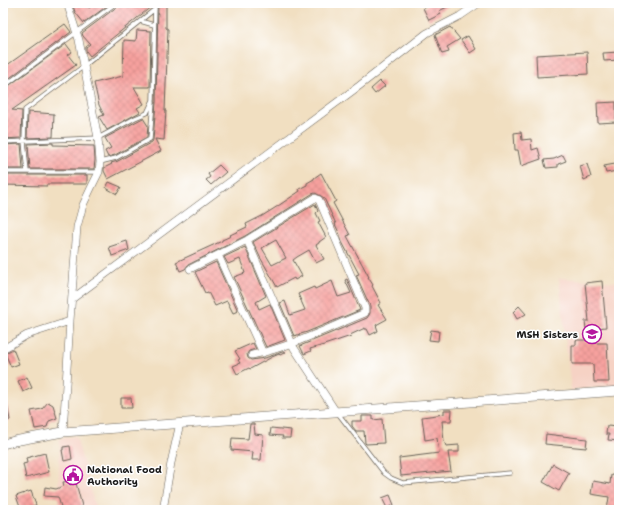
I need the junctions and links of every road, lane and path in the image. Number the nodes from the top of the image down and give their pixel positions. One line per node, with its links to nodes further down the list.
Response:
1 (67, 3): 8 (street)
2 (116, 3): 8 (lane)
3 (155, 3): 5 (lane)
4 (479, 3): 22 (street)
5 (155, 9): 6 (lane); 7 (lane)
6 (140, 21): 7 (lane); 9 (lane)
7 (154, 25): 11 (lane)
8 (77, 32): 9 (street); 10 (lane)
9 (84, 66): 12 (street); 13 (lane)
10 (3, 86)
11 (153, 100): 12 (lane); 15 (lane)
12 (98, 138): 13 (lane); 15 (street)
13 (24, 141): 14 (lane); 17 (lane)
14 (3, 142)
15 (100, 162): 18 (street)
16 (3, 172): 17 (lane)
17 (27, 172): 18 (lane)
18 (99, 172): 22 (street)
19 (247, 240): 20 (street); 24 (street); 24 (street)
20 (218, 255): 21 (street); 26 (street)
21 (190, 269)
22 (72, 299): 23 (street)
23 (70, 321): 25 (street); 31 (street)
24 (292, 343): 26 (street); 29 (street)
25 (3, 349)
26 (263, 353): 27 (street)
27 (252, 355)
28 (619, 391): 29 (street)
29 (336, 412): 30 (street); 33 (lane)
30 (180, 423): 31 (street); 34 (street)
31 (63, 432): 32 (street)
32 (3, 444)
33 (510, 473)
34 (163, 510)

